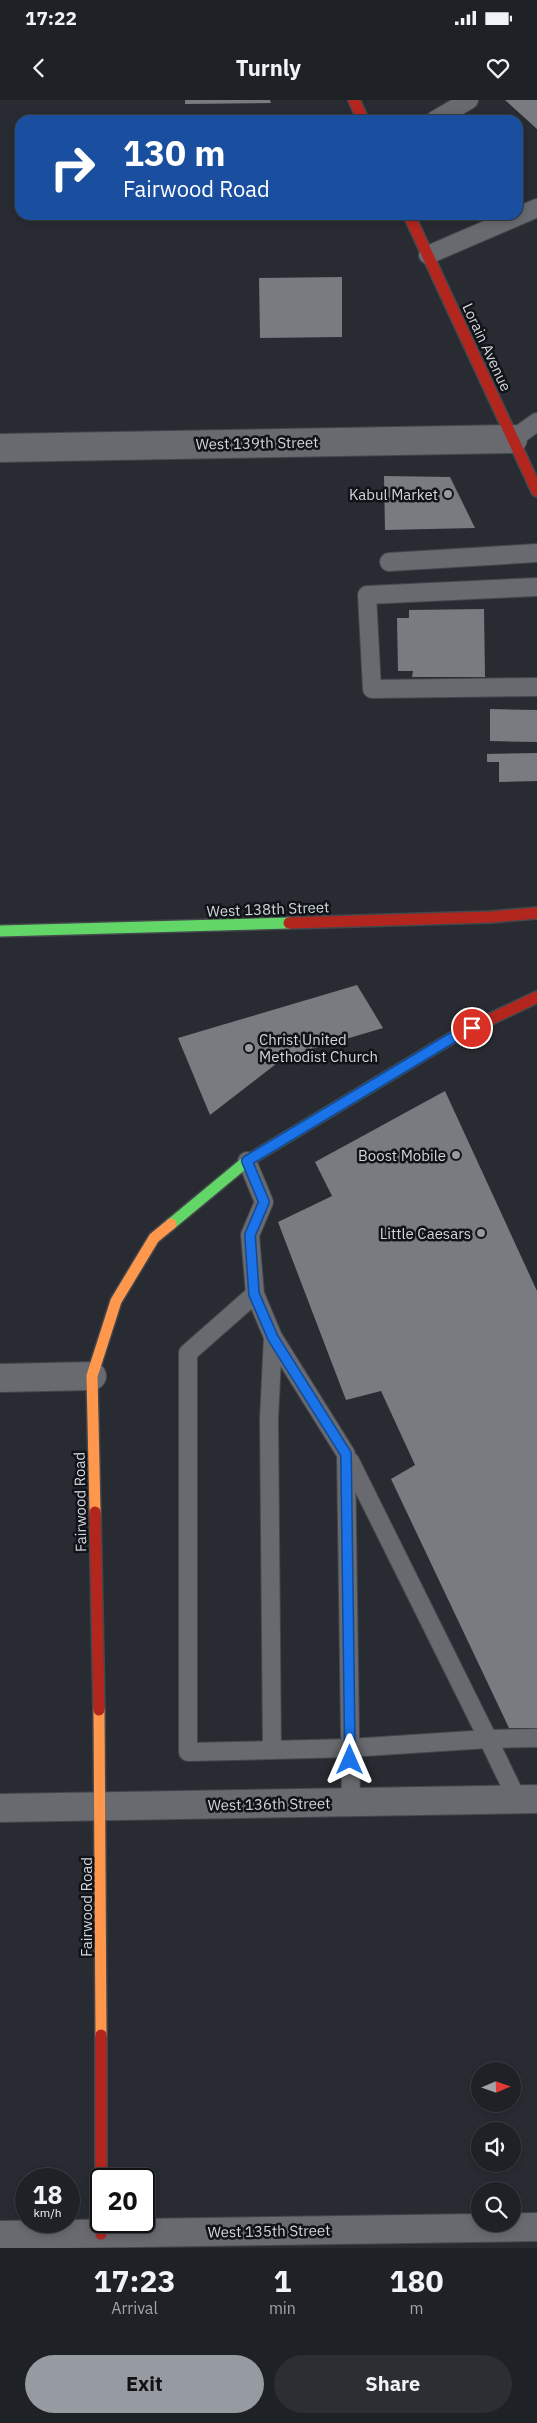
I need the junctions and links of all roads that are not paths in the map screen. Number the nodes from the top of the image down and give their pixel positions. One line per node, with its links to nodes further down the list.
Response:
1 (354, 100): 3 (street)
2 (469, 100): 4 (lane)
3 (361, 115)
4 (444, 115)
5 (537, 208): 6 (lane)
6 (523, 214)
7 (411, 220): 9 (street, Lorain Avenue)
8 (509, 220): 9 (lane)
9 (428, 255): 11 (street, Lorain Avenue)
10 (537, 422): 11 (lane)
11 (513, 439): 12 (street, West 139th Street); 13 (street, Lorain Avenue)
12 (0, 448)
13 (537, 491)
14 (537, 553): 15 (lane)
15 (389, 562)
16 (537, 587): 17 (lane)
17 (537, 687)
18 (537, 913): 19 (street, West 138th Street)
19 (0, 931)
20 (537, 997): 21 (street, Fairwood Road)
21 (247, 1161): 22 (lane); 24 (street, Fairwood Road)
22 (254, 1294): 23 (lane); 30 (lane)
23 (273, 1338): 26 (lane); 30 (lane)
24 (92, 1376): 25 (street); 33 (street, Fairwood Road)
25 (0, 1378)
26 (346, 1454): 28 (lane); 29 (lane)
27 (537, 1738): 28 (lane)
28 (488, 1739): 29 (lane); 31 (lane)
29 (350, 1748): 30 (lane); 32 (lane)
30 (272, 1750)
31 (527, 1799): 32 (street, West 136th Street)
32 (351, 1803): 33 (street, West 136th Street)
33 (101, 1806): 34 (street, West 136th Street); 36 (street, Fairwood Road)
34 (0, 1808)
35 (537, 2227): 36 (street, West 135th Street)
36 (100, 2234): 37 (street, West 135th Street)
37 (0, 2235)

